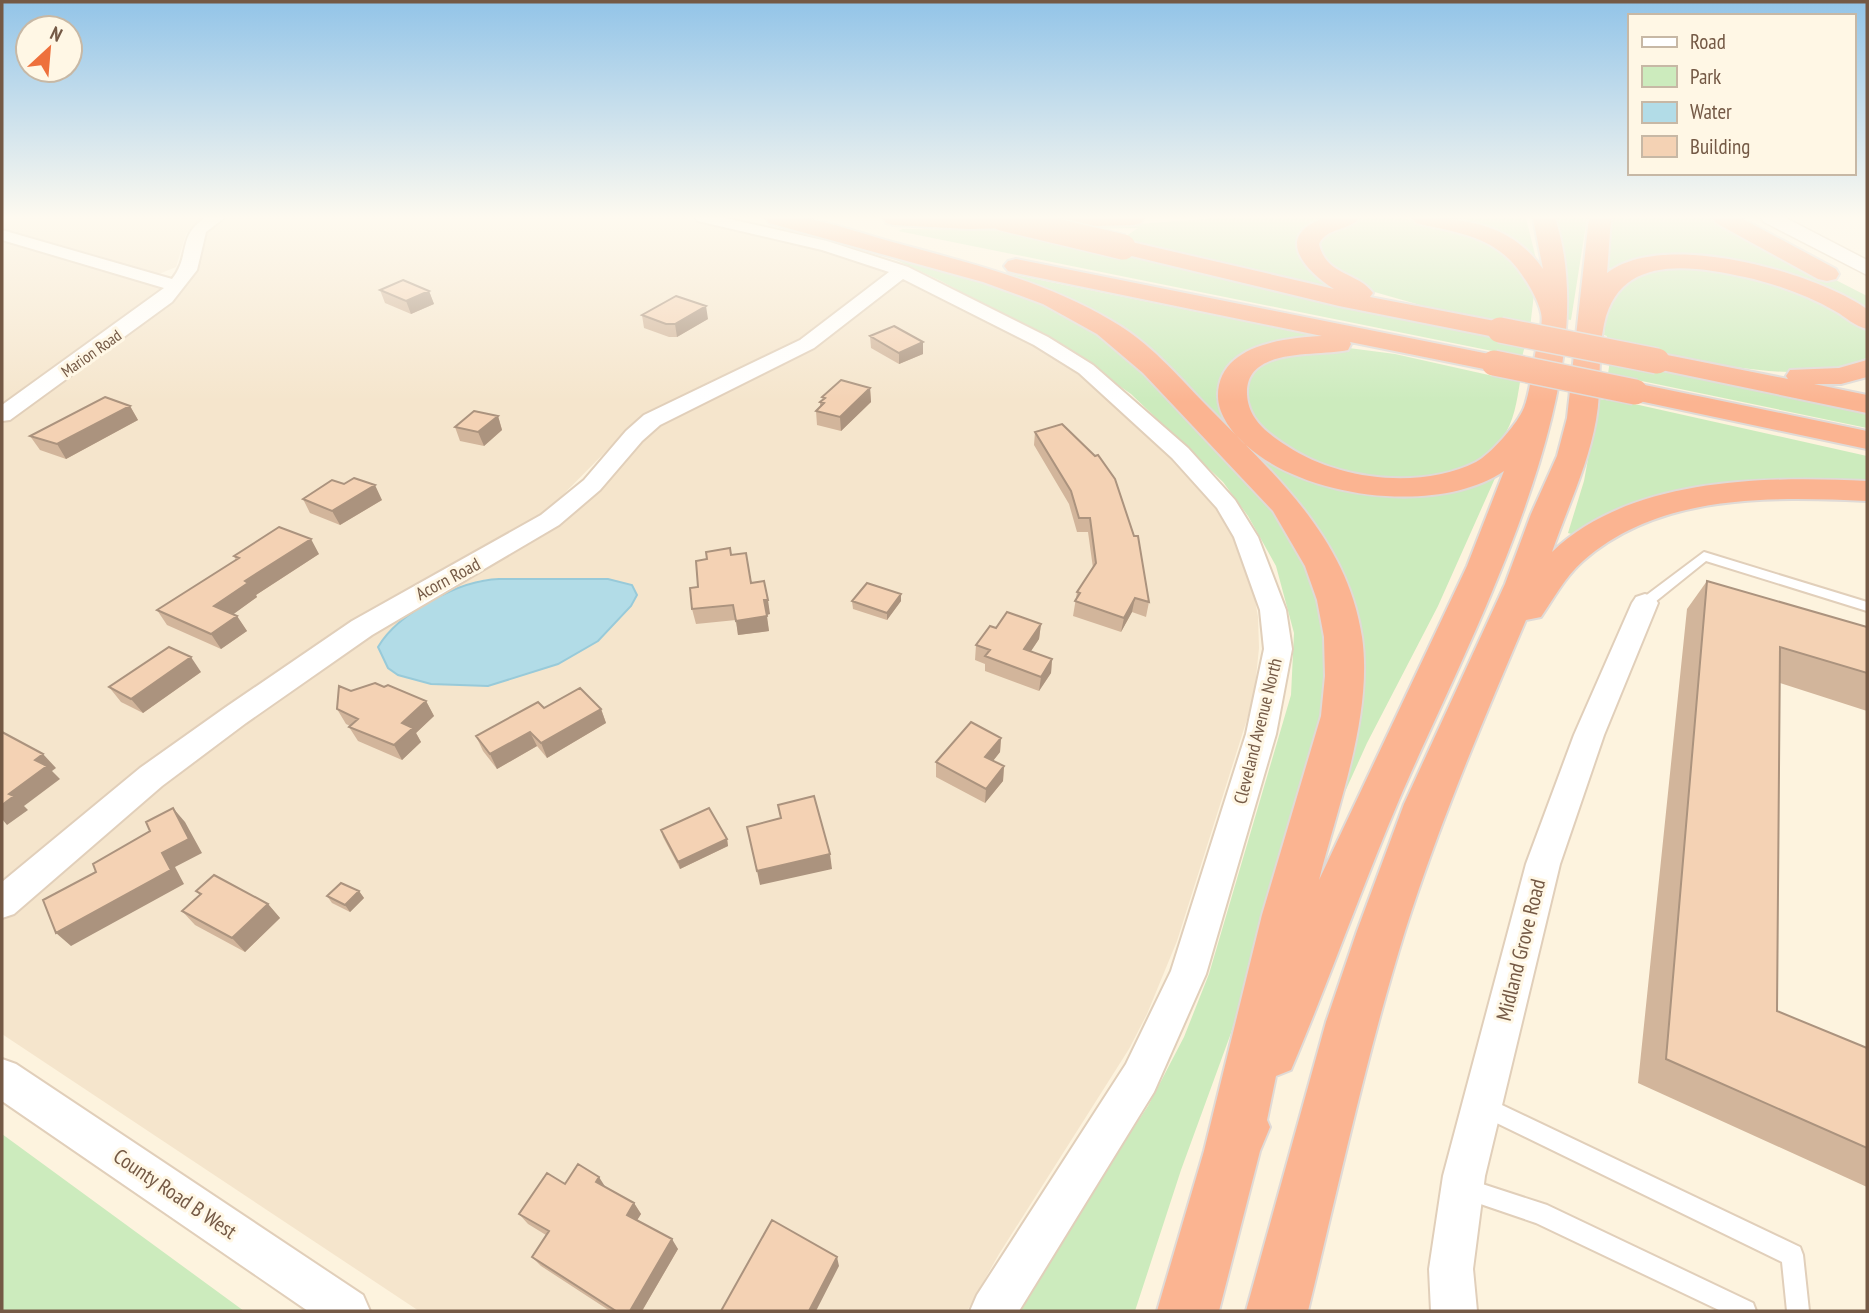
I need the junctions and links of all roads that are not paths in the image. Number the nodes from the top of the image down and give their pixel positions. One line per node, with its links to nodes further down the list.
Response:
1 (153, 279): 15 (street)
2 (181, 279): 15 (street, Marion Road)
3 (891, 279): 32 (street, Acorn Road)
4 (918, 279): 38 (street, Cleveland Avenue North)
5 (995, 279): 35 (highway)
6 (1086, 279): 21 (highway)
7 (1261, 279): 20 (highway, bridge)
8 (1334, 279): 20 (highway)
9 (1539, 279): 17 (highway)
10 (1556, 279): 17 (highway)
11 (1594, 279): 19 (highway)
12 (1615, 279): 19 (highway)
13 (1785, 279): 18 (highway)
14 (1840, 279): 16 (highway)
15 (176, 286): 26 (street, Marion Road)
16 (1867, 292)
17 (1555, 318): 25 (highway)
18 (1867, 321)
19 (1590, 328): 31 (highway)
20 (1500, 330): 22 (highway, bridge)
21 (1420, 347): 25 (highway); 27 (highway, bridge)
22 (1657, 361): 23 (highway); 24 (highway)
23 (1867, 368)
24 (1867, 404)
25 (1540, 408): 35 (highway)
26 (2, 415)
27 (1867, 440)
28 (1867, 491): 31 (highway)
29 (1645, 603): 30 (lane); 34 (street, Midland Grove Road)
30 (1867, 607)
31 (1503, 630): 40 (highway)
32 (2, 903)
33 (2, 1078): 37 (street, County Road B West)
34 (1482, 1105): 36 (street, Midland Grove Road); 43 (lane)
35 (1232, 1151): 39 (highway)
36 (1462, 1189): 41 (street, Midland Grove Road); 42 (lane)
37 (347, 1311)
38 (993, 1311)
39 (1188, 1311)
40 (1276, 1311)
41 (1454, 1311)
42 (1745, 1311)
43 (1798, 1311)

